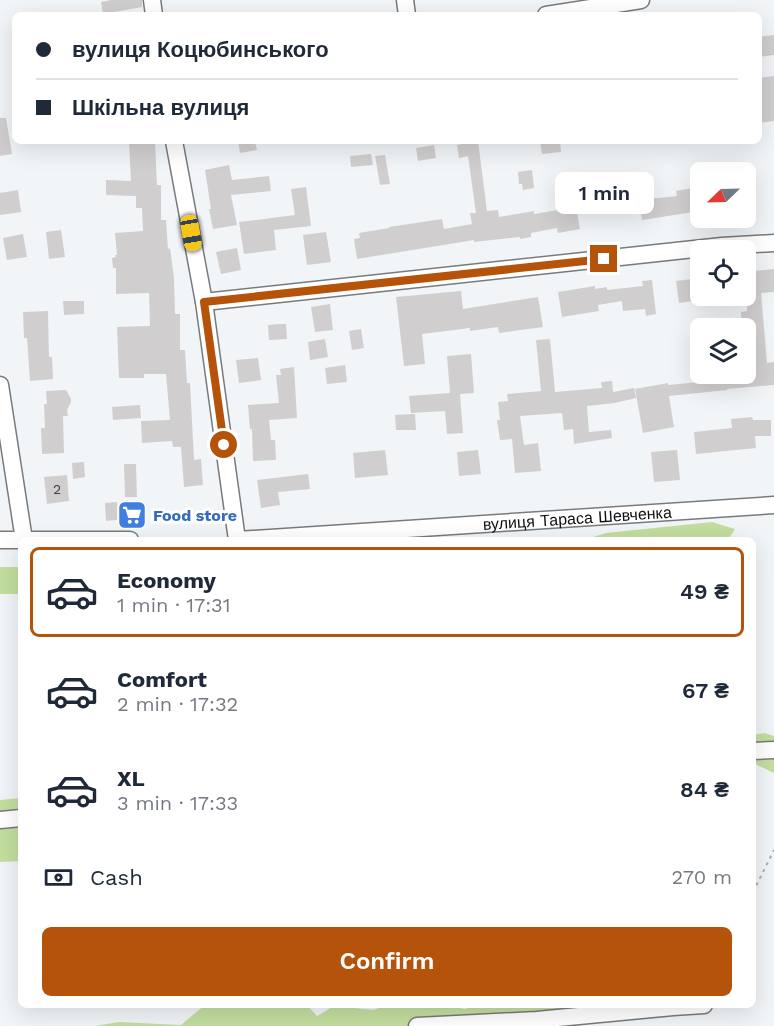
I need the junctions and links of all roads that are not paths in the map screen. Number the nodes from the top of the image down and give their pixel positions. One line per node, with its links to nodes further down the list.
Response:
1 (641, 0): 2 (street)
2 (565, 12)
3 (175, 144): 5 (street)
4 (774, 243): 5 (street)
5 (204, 302): 9 (street)
6 (0, 385): 8 (street)
7 (774, 505): 10 (street, вулиця Тараса Шевченка)
8 (24, 537)
9 (238, 537)
10 (284, 537)
11 (0, 540): 12 (street)
12 (18, 540)
13 (774, 750): 14 (street)
14 (756, 751)
15 (18, 818): 16 (street)
16 (0, 820)
17 (671, 1008): 18 (street)
18 (417, 1026)

